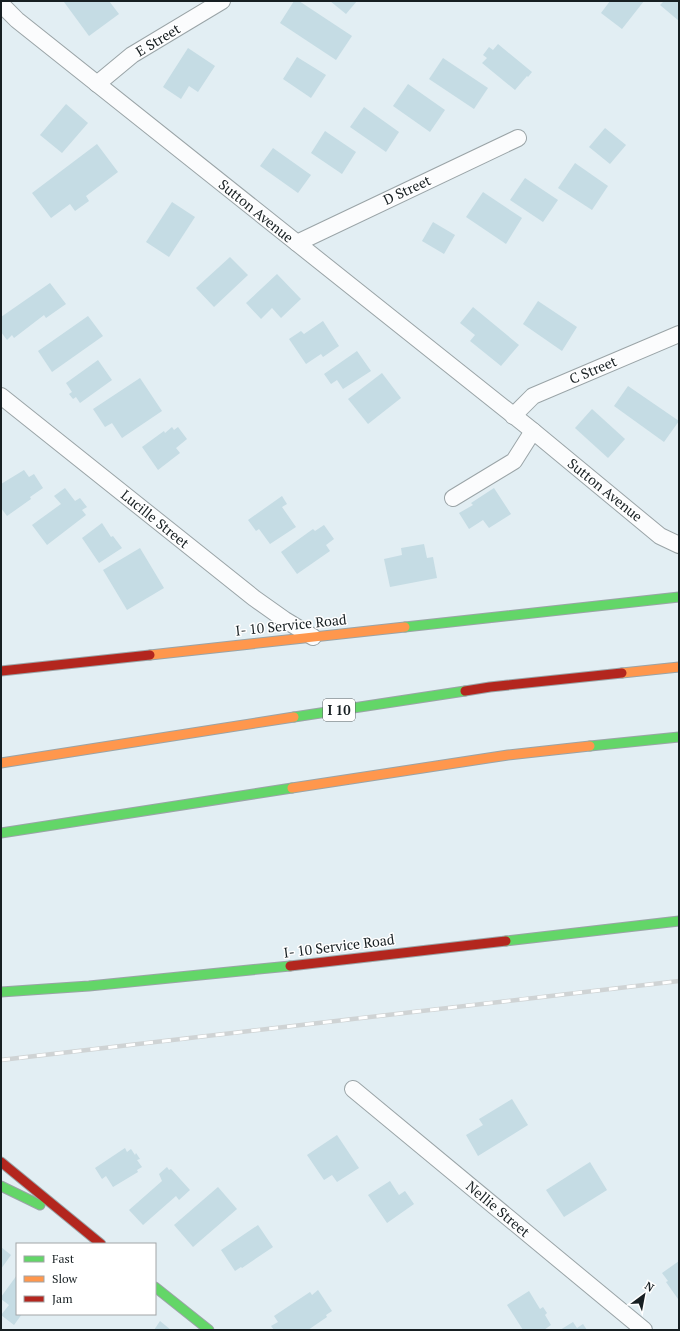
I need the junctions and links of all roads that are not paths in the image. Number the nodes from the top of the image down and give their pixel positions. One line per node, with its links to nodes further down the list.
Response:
1 (222, 1): 3 (street, E Street)
2 (1, 4): 3 (street, Sutton Avenue)
3 (97, 84): 5 (street, Sutton Avenue)
4 (518, 138): 5 (street, D Street)
5 (297, 243): 8 (street, Sutton Avenue)
6 (679, 334): 8 (street, C Street)
7 (1, 396): 13 (street, Lucille Street)
8 (513, 416): 9 (street, Sutton Avenue)
9 (533, 431): 10 (street); 11 (street, Sutton Avenue)
10 (453, 498)
11 (679, 545)
12 (679, 596): 13 (main road, I- 10 Service Road)
13 (313, 637): 15 (main road, I- 10 Service Road)
14 (679, 667): 17 (main road, I 10)
15 (1, 671)
16 (679, 738): 18 (main road)
17 (1, 763)
18 (1, 833)
19 (679, 921): 20 (main road, I- 10 Service Road)
20 (1, 992)
21 (353, 1089): 28 (street, Nellie Street)
22 (1, 1162): 24 (main road)
23 (1, 1186): 24 (main road)
24 (70, 1219): 25 (main road)
25 (100, 1243)
26 (156, 1288): 27 (main road)
27 (209, 1330)
28 (644, 1330)

